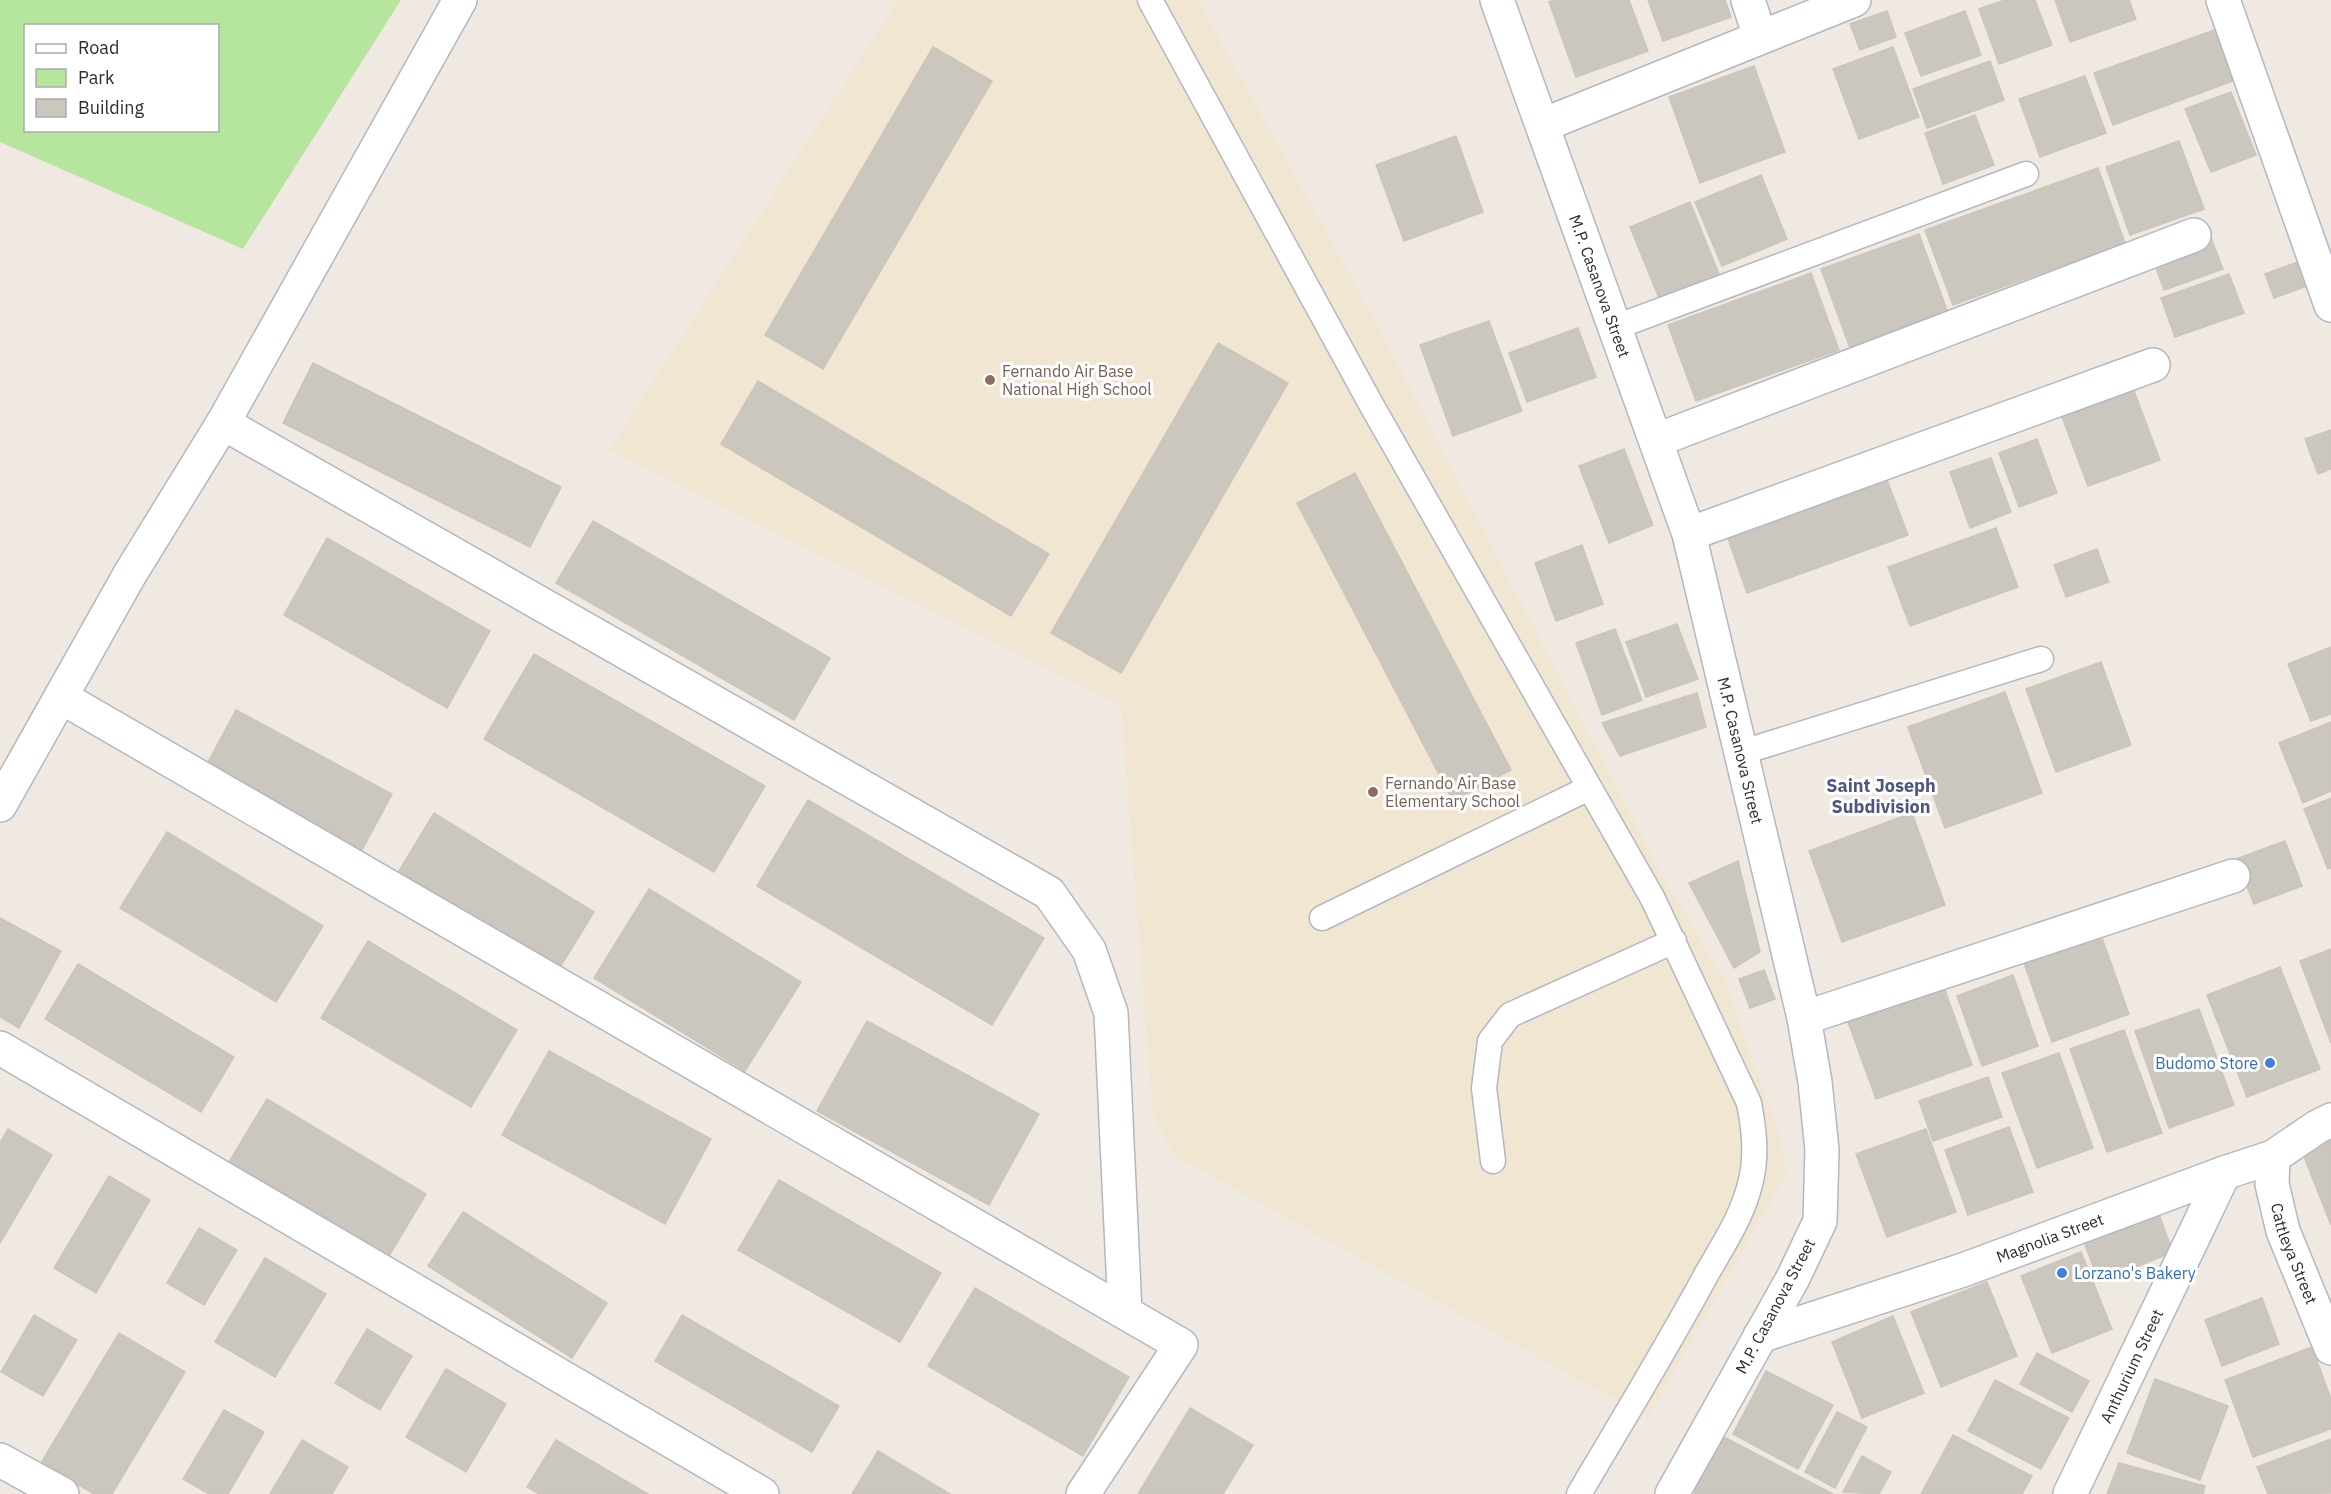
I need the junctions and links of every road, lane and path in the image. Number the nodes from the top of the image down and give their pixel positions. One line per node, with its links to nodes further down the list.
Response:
1 (460, 0): 14 (street)
2 (1150, 0): 20 (lane)
3 (1497, 0): 8 (street, M.P. Casanova Street)
4 (1748, 0): 7 (street)
5 (1854, 0): 7 (street)
6 (2223, 0): 11 (street)
7 (1760, 37): 8 (street)
8 (1543, 125): 12 (street, M.P. Casanova Street)
9 (2026, 174): 12 (lane)
10 (2194, 236): 15 (street)
11 (2331, 305)
12 (1616, 327): 15 (street, M.P. Casanova Street)
13 (2153, 364): 16 (street)
14 (223, 423): 18 (street); 31 (street)
15 (1657, 440): 16 (street, M.P. Casanova Street)
16 (1689, 534): 19 (street, M.P. Casanova Street)
17 (2041, 659): 19 (lane)
18 (61, 697): 21 (street); 31 (street)
19 (1740, 753): 25 (street, M.P. Casanova Street)
20 (1589, 788): 23 (lane); 24 (lane)
21 (0, 805)
22 (2234, 876): 25 (street)
23 (1322, 918)
24 (1674, 940): 29 (lane); 38 (lane)
25 (1804, 1018): 32 (street, M.P. Casanova Street)
26 (0, 1048): 36 (street)
27 (2331, 1120): 28 (street, Magnolia Street)
28 (2273, 1157): 30 (street, Magnolia Street); 33 (street, Cattleya Street)
29 (1493, 1161)
30 (2224, 1173): 32 (street, Magnolia Street); 40 (street, Anthurium Street)
31 (1125, 1312): 37 (street)
32 (1760, 1336): 39 (street, M.P. Casanova Street)
33 (2331, 1348)
34 (0, 1460): 35 (street)
35 (62, 1494)
36 (762, 1494)
37 (1083, 1494)
38 (1580, 1494)
39 (1672, 1494)
40 (2070, 1494)

